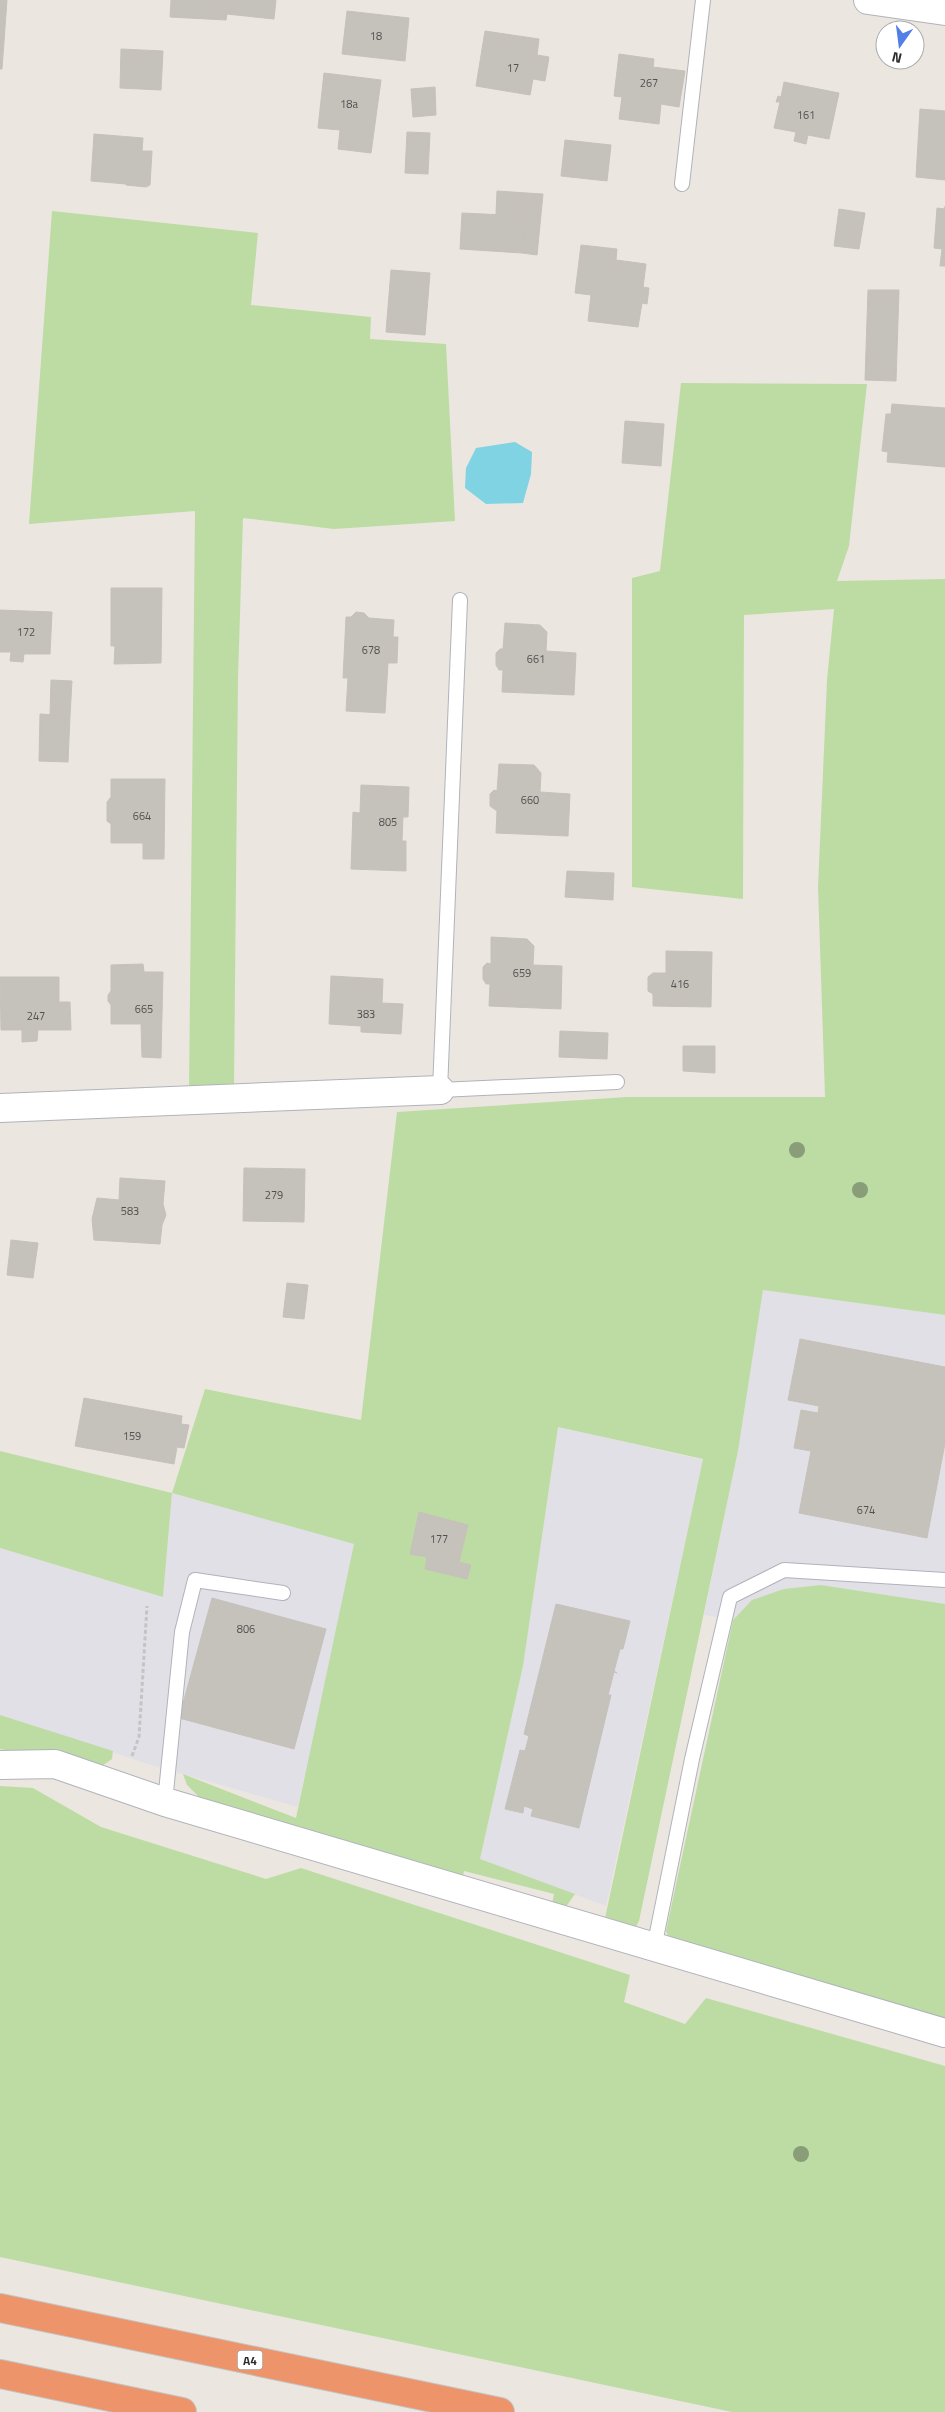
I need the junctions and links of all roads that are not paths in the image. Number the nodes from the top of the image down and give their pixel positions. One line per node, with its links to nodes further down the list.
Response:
1 (703, 0): 4 (lane)
2 (868, 0): 3 (street)
3 (945, 11)
4 (682, 184)
5 (460, 600): 7 (lane)
6 (617, 1082): 7 (lane)
7 (440, 1090): 8 (street)
8 (0, 1108)
9 (945, 1580): 13 (lane)
10 (283, 1593): 12 (lane)
11 (0, 1765): 12 (street)
12 (165, 1802): 13 (street)
13 (654, 1948): 14 (street)
14 (945, 2033)
15 (0, 2308): 18 (highway, A4)
16 (0, 2374): 17 (highway)
17 (182, 2412)
18 (500, 2412)

